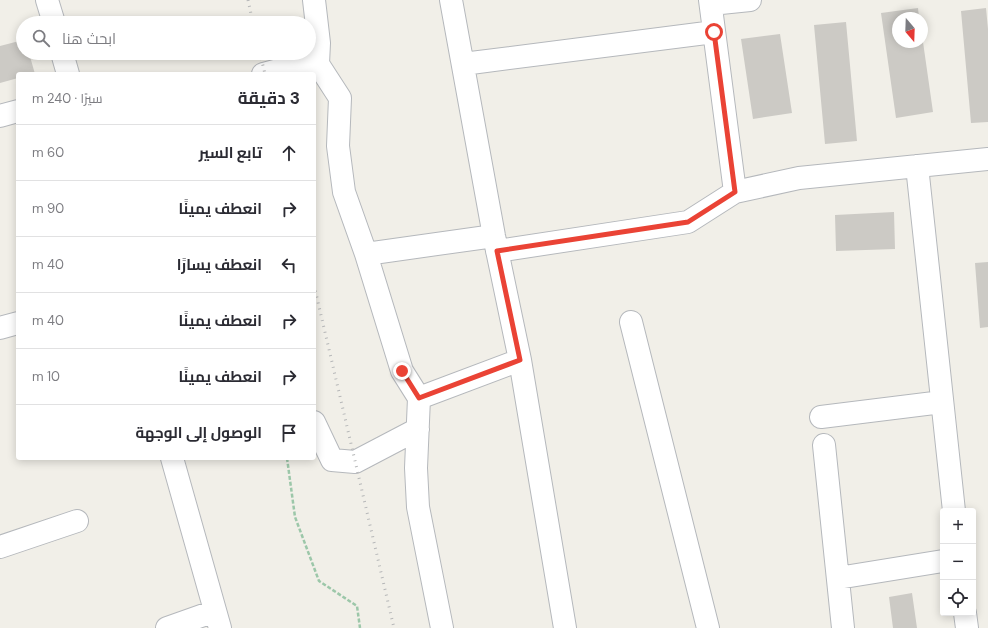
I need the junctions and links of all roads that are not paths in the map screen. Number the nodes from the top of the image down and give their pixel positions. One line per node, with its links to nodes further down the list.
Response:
1 (47, 0): 6 (street)
2 (314, 0): 7 (street)
3 (452, 0): 12 (street)
4 (750, 0): 5 (street)
5 (710, 2): 9 (street)
6 (52, 16)
7 (316, 16)
8 (316, 17): 11 (street)
9 (714, 32): 12 (street); 19 (street)
10 (64, 60): 13 (street)
11 (318, 64): 14 (street); 21 (street)
12 (463, 64): 20 (street)
13 (67, 72)
14 (272, 72)
15 (16, 112): 16 (street)
16 (0, 116)
17 (988, 159): 18 (street)
18 (917, 166): 19 (street); 27 (street)
19 (735, 192): 20 (street)
20 (495, 243): 21 (street); 25 (street)
21 (366, 254): 26 (street)
22 (631, 322): 43 (street)
23 (16, 324): 24 (street)
24 (0, 328)
25 (520, 360): 26 (street); 42 (street)
26 (419, 398): 30 (street)
27 (942, 402): 28 (street); 33 (street)
28 (821, 417)
29 (316, 426): 30 (street)
30 (418, 429): 41 (street)
31 (824, 445): 37 (street)
32 (173, 460): 39 (street)
33 (954, 508)
34 (77, 521): 35 (street)
35 (0, 548)
36 (940, 561): 37 (street)
37 (838, 578): 44 (street)
38 (965, 616): 45 (street)
39 (217, 620): 40 (street)
40 (167, 628)
41 (442, 628)
42 (566, 628)
43 (708, 628)
44 (844, 628)
45 (966, 628)

